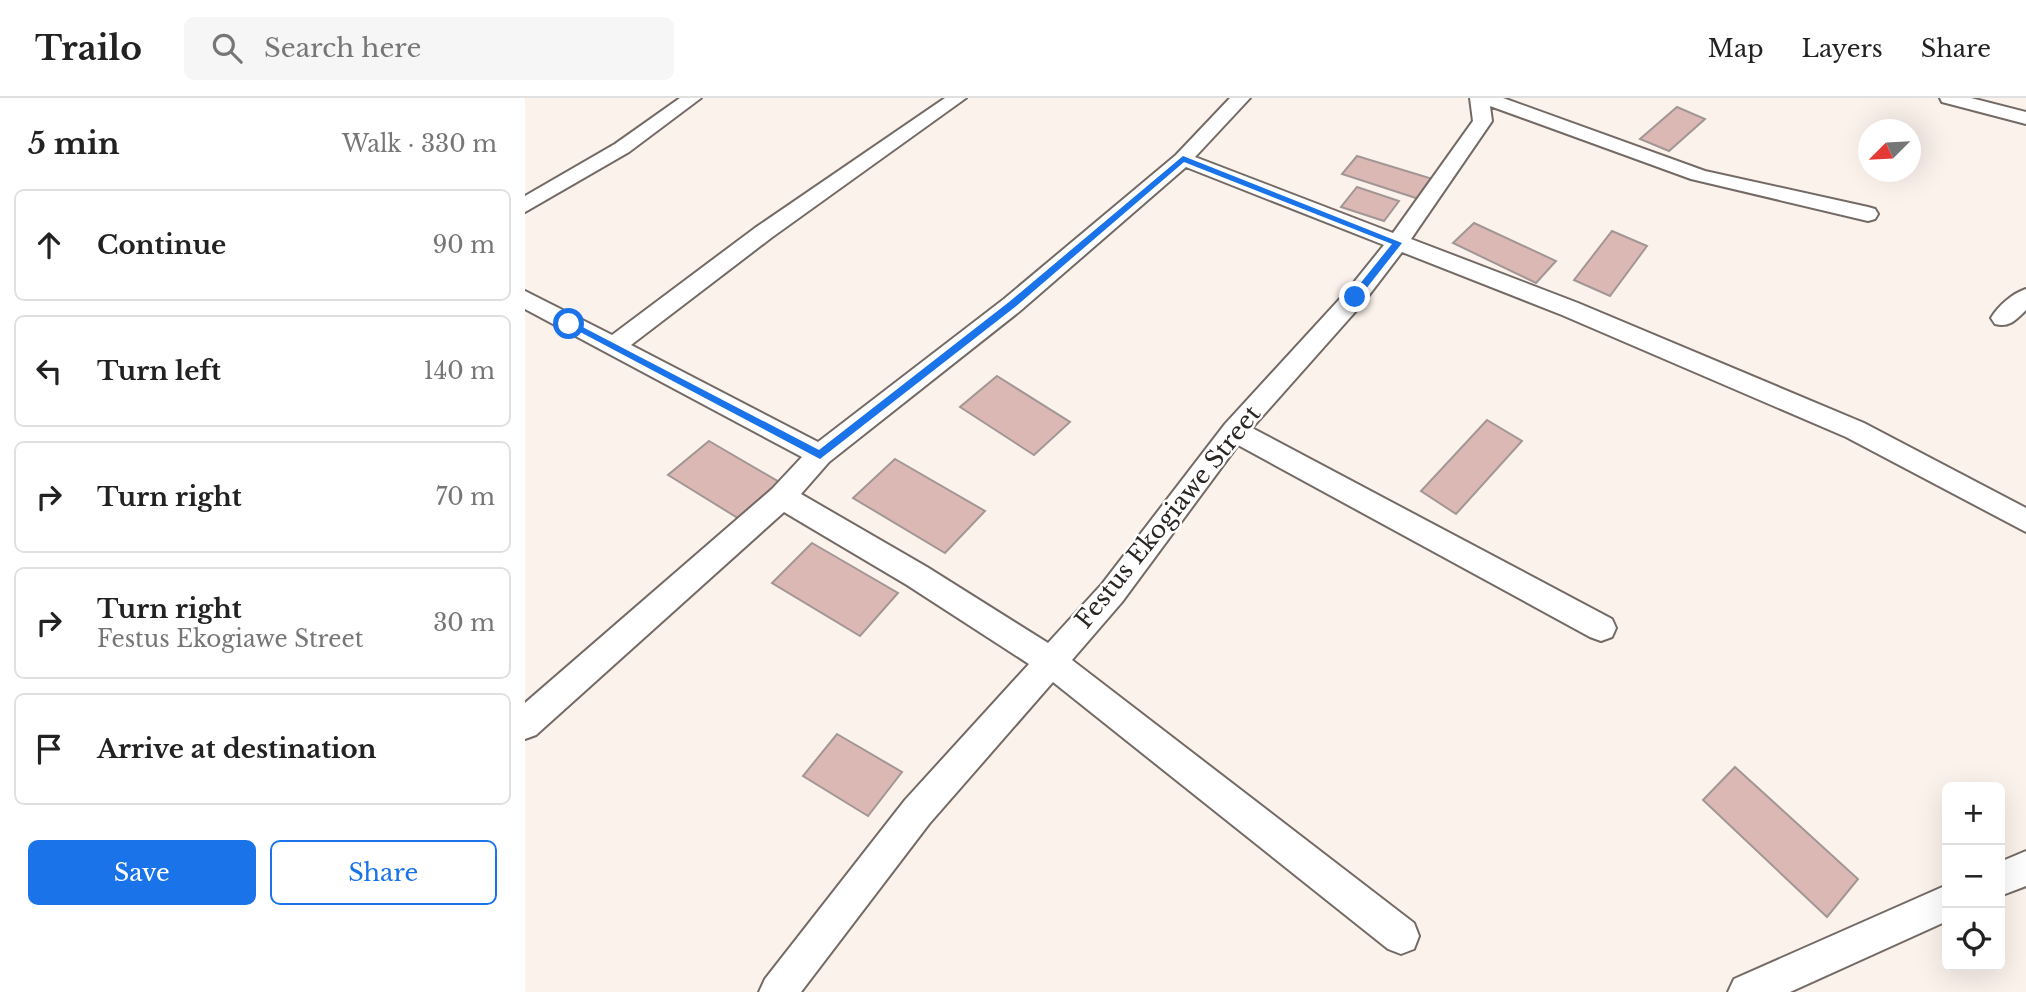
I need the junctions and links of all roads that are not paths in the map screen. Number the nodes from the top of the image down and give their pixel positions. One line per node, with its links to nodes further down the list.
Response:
1 (692, 98): 9 (street)
2 (957, 98): 15 (street)
3 (1241, 98): 8 (street)
4 (1479, 98): 11 (street, Festus Ekogiawe Street)
5 (1486, 98): 10 (street)
6 (1950, 98): 7 (street)
7 (2026, 118)
8 (1183, 159): 11 (street); 17 (street)
9 (525, 205)
10 (1868, 214)
11 (1397, 243): 16 (street, Festus Ekogiawe Street); 19 (street)
12 (2026, 297): 14 (street)
13 (525, 299): 15 (street)
14 (2003, 318)
15 (613, 346): 17 (street)
16 (1234, 431): 20 (street); 21 (street, Festus Ekogiawe Street)
17 (820, 455): 18 (street)
18 (782, 497): 21 (street); 22 (street)
19 (2026, 521)
20 (1601, 628)
21 (1049, 661): 26 (street); 27 (street, Festus Ekogiawe Street)
22 (529, 714)
23 (2026, 868): 24 (street)
24 (2005, 877)
25 (1942, 905): 28 (street)
26 (1401, 936)
27 (778, 992)
28 (1747, 992)

